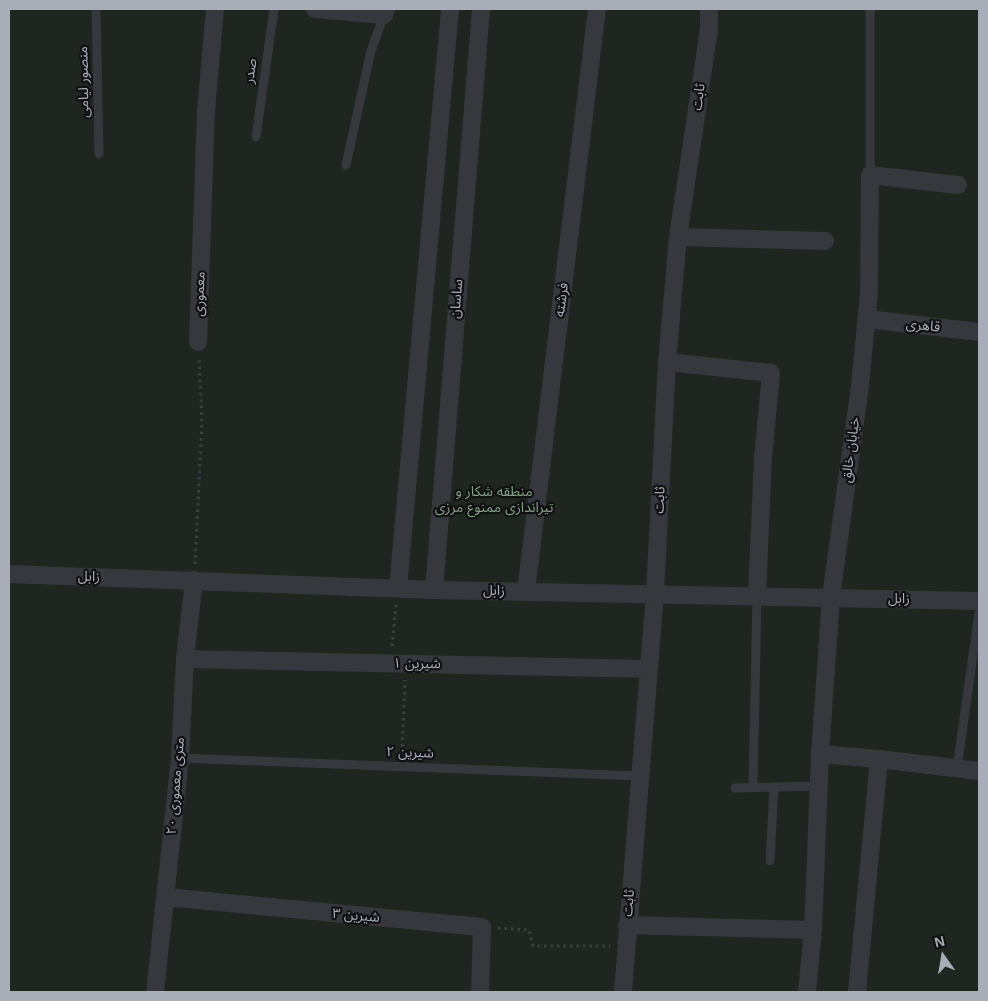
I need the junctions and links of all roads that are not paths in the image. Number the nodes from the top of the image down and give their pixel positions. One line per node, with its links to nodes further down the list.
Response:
1 (96, 9): 12 (lane, منصور لیامی)
2 (214, 9): 20 (street, معموری)
3 (274, 9): 11 (lane, صدر)
4 (315, 9): 10 (street)
5 (450, 9): 24 (street)
6 (481, 9): 25 (street, ساسان)
7 (598, 9): 26 (street, فرشته)
8 (709, 9): 16 (street, ثابت)
9 (870, 9): 14 (lane)
10 (385, 12): 13 (lane)
11 (256, 137)
12 (99, 154)
13 (346, 165)
14 (870, 175): 15 (street); 18 (street, خیابان خالق)
15 (958, 185)
16 (678, 237): 17 (street); 21 (street, ثابت)
17 (825, 241)
18 (867, 319): 19 (street, قاهری); 29 (street, خیابان خالق)
19 (979, 332)
20 (198, 342)
21 (667, 362): 27 (street, ثابت); 28 (street)
22 (9, 574): 23 (street, زابل)
23 (194, 580): 24 (street, زابل); 32 (street, ۲۰ متری معموری)
24 (398, 588): 25 (street, زابل)
25 (434, 590): 26 (street, زابل)
26 (526, 591): 27 (street, زابل)
27 (655, 593): 28 (street, زابل); 33 (street, ثابت)
28 (757, 595): 29 (street, زابل); 43 (lane)
29 (831, 597): 30 (street, زابل); 34 (street, خیابان خالق)
30 (979, 601)
31 (979, 612): 37 (lane)
32 (185, 659): 33 (street, شیرین ۱); 35 (street, ۲۰ متری معموری)
33 (648, 669): 39 (street, ثابت)
34 (820, 754): 36 (street); 40 (street, خیابان خالق)
35 (180, 758): 39 (lane, شیرین ۲); 45 (street, ۲۰ متری معموری)
36 (879, 759): 37 (street); 52 (street)
37 (957, 768): 38 (street)
38 (979, 771)
39 (640, 776): 46 (street, ثابت)
40 (819, 786): 41 (lane); 47 (street, خیابان خالق)
41 (774, 787): 43 (lane); 44 (lane)
42 (735, 788): 43 (lane)
43 (753, 788)
44 (770, 861)
45 (165, 897): 48 (street, ۲۰ متری معموری); 49 (street, شیرین ۳)
46 (627, 925): 47 (street); 50 (street, ثابت)
47 (813, 930): 51 (street, خیابان خالق)
48 (155, 992)
49 (480, 992)
50 (623, 992)
51 (808, 992)
52 (857, 992)

